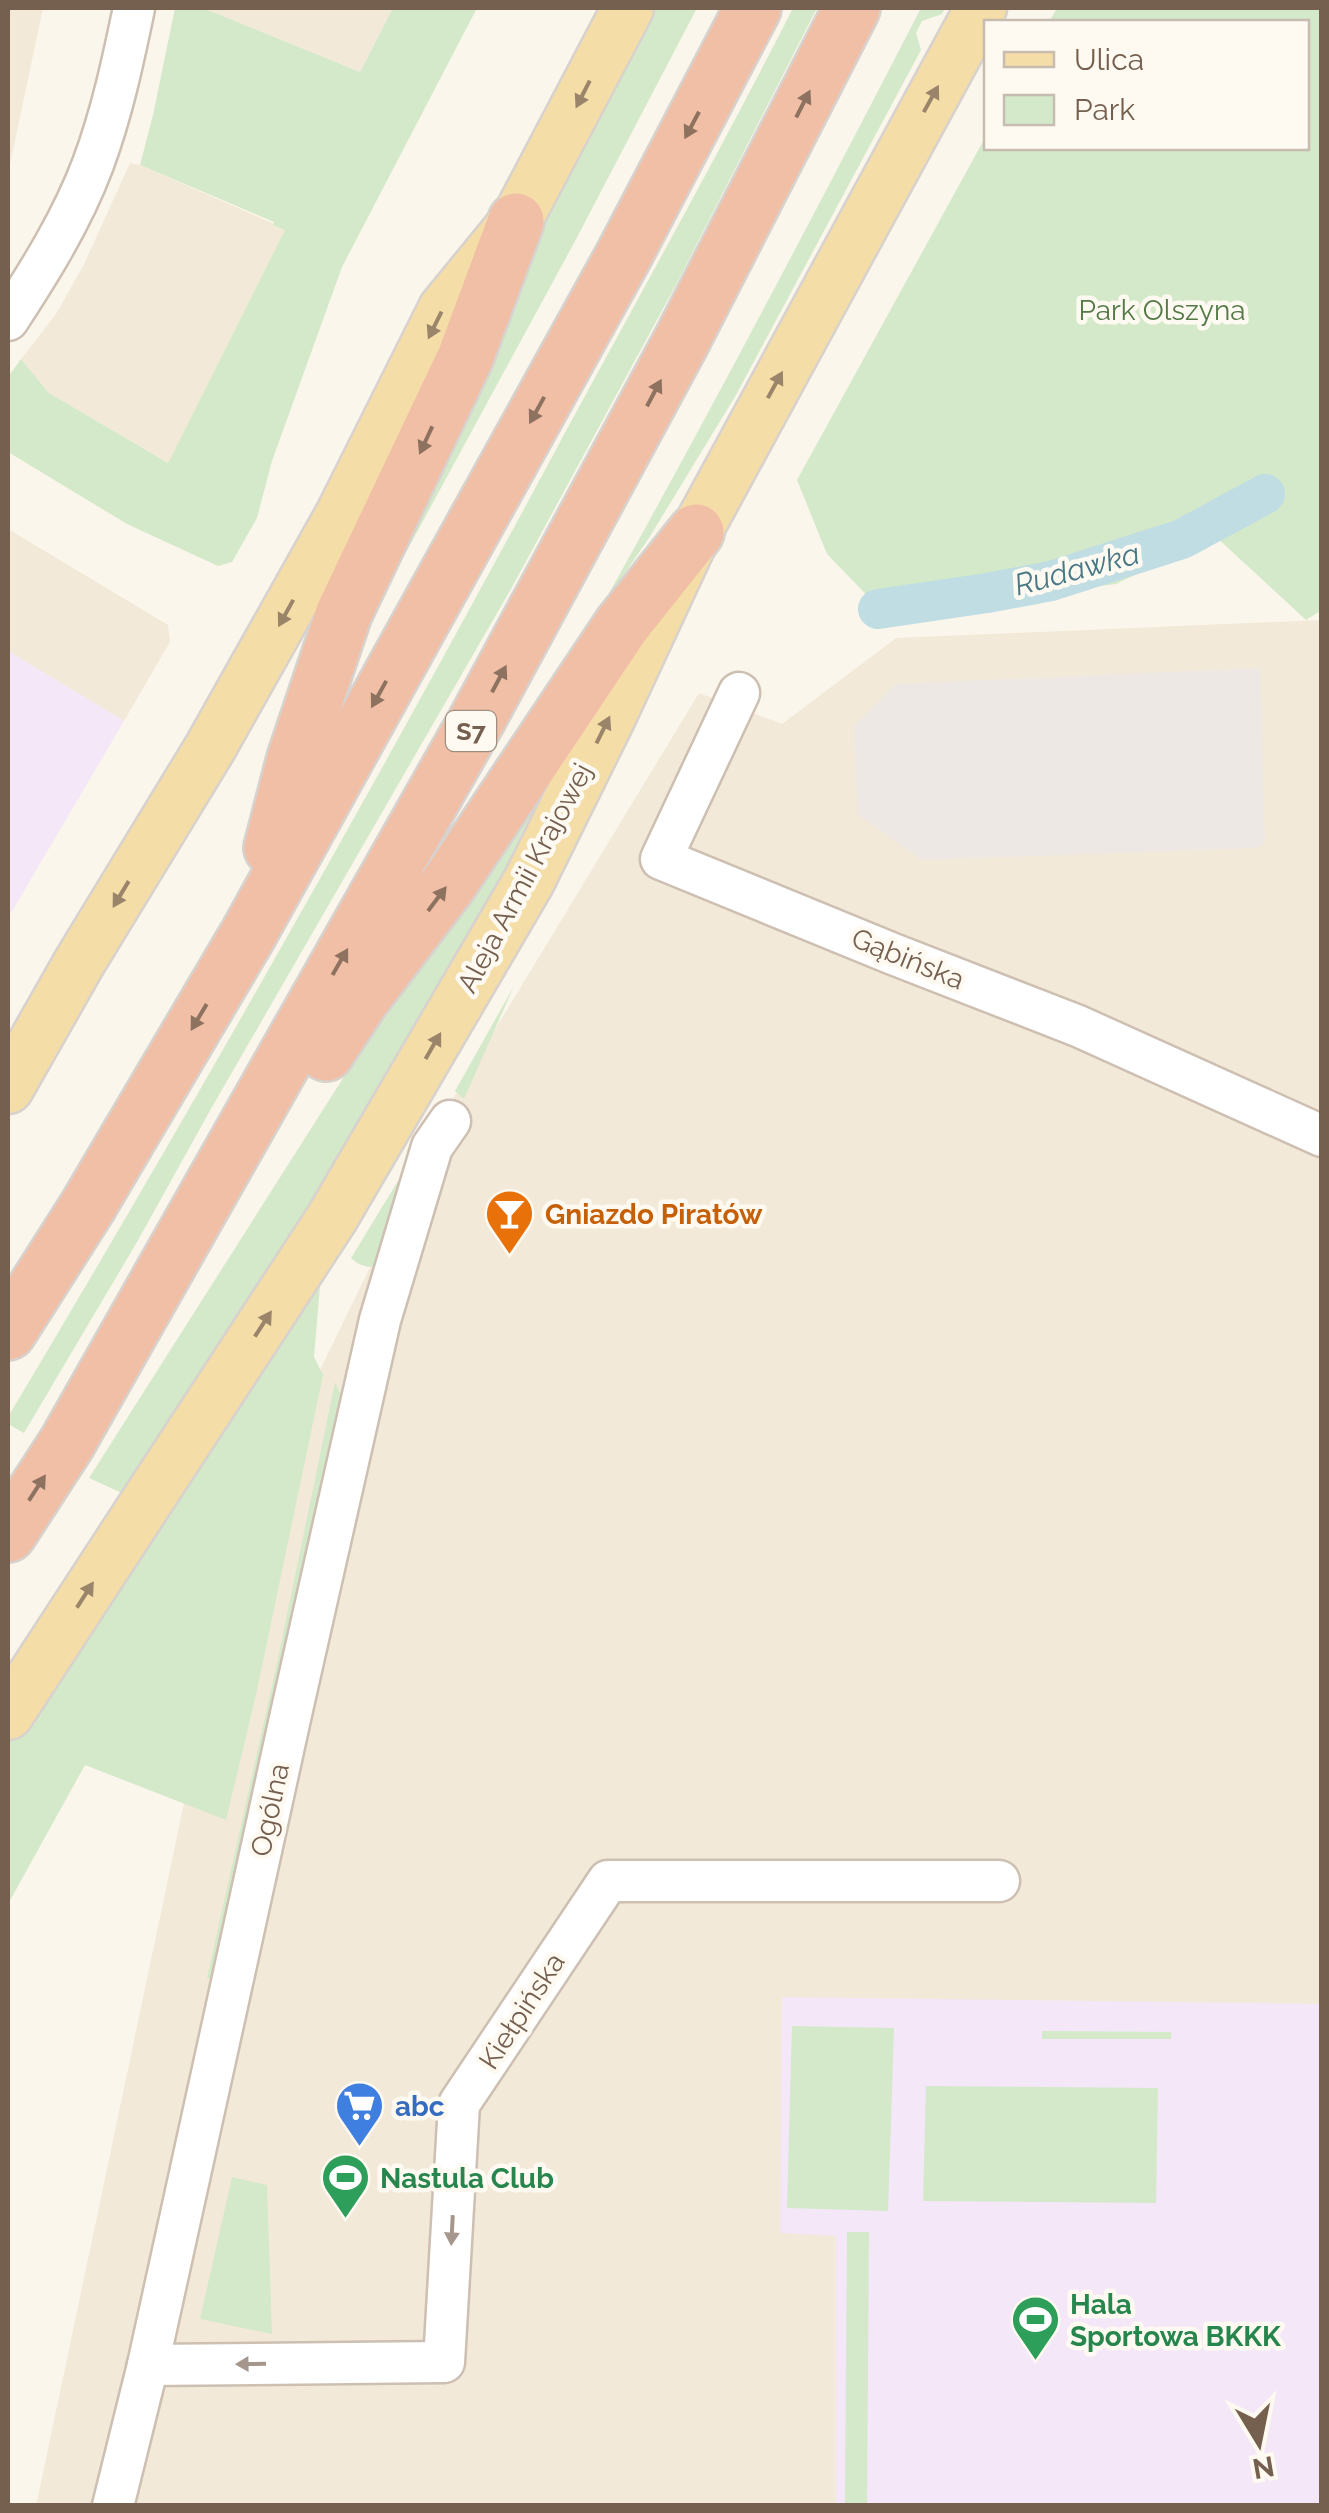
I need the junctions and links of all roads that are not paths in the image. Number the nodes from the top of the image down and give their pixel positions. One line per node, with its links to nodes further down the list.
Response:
1 (134, 8): 7 (street)
2 (628, 8): 6 (main road, one-way to 6)
3 (754, 8): 10 (highway, one-way to 10)
4 (852, 8): 15 (highway, S7, one-way to 4)
5 (981, 8): 8 (main road, Aleja Armii Krajowej, one-way to 5)
6 (516, 221): 10 (highway, one-way to 10); 11 (main road, one-way to 11)
7 (8, 320)
8 (696, 532): 15 (highway, one-way to 8); 17 (main road, Aleja Armii Krajowej, one-way to 8)
9 (739, 693): 13 (street, Gąbińska)
10 (249, 933): 14 (highway, one-way to 14)
11 (8, 1088)
12 (450, 1122): 19 (street, Ogólna)
13 (1322, 1136)
14 (8, 1332)
15 (67, 1443): 16 (highway, S7, one-way to 15)
16 (8, 1534)
17 (8, 1714)
18 (999, 1881): 19 (street, Kiełpińska, one-way to 19)
19 (148, 2365): 20 (street, Ogólna)
20 (113, 2506)

